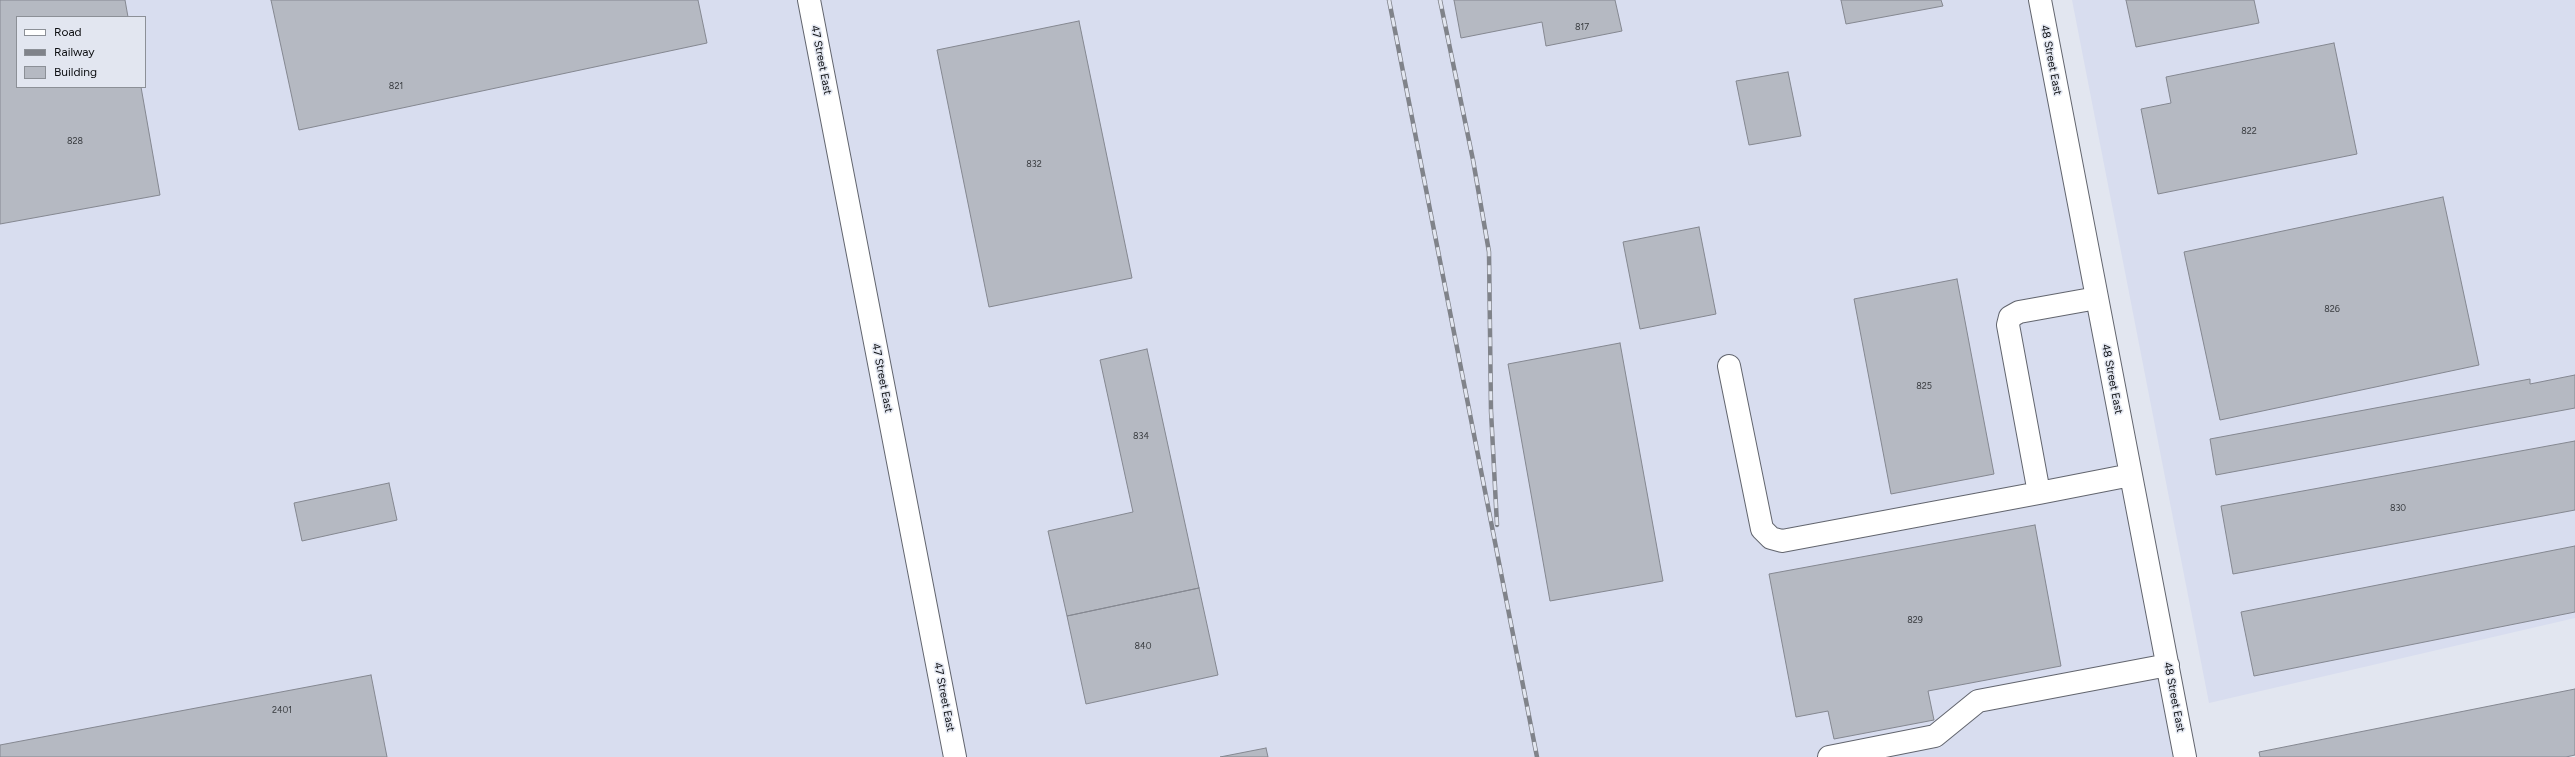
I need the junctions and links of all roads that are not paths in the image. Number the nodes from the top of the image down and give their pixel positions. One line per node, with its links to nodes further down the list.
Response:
1 (809, 0): 8 (street, 47 Street East)
2 (2040, 0): 3 (street, 48 Street East)
3 (2097, 298): 5 (street, 48 Street East); 6 (street)
4 (1729, 366): 6 (street)
5 (2131, 476): 6 (street); 7 (street, 48 Street East)
6 (2039, 492)
7 (2168, 665): 9 (street); 10 (street, 48 Street East)
8 (955, 757)
9 (1829, 757)
10 (2185, 757)

